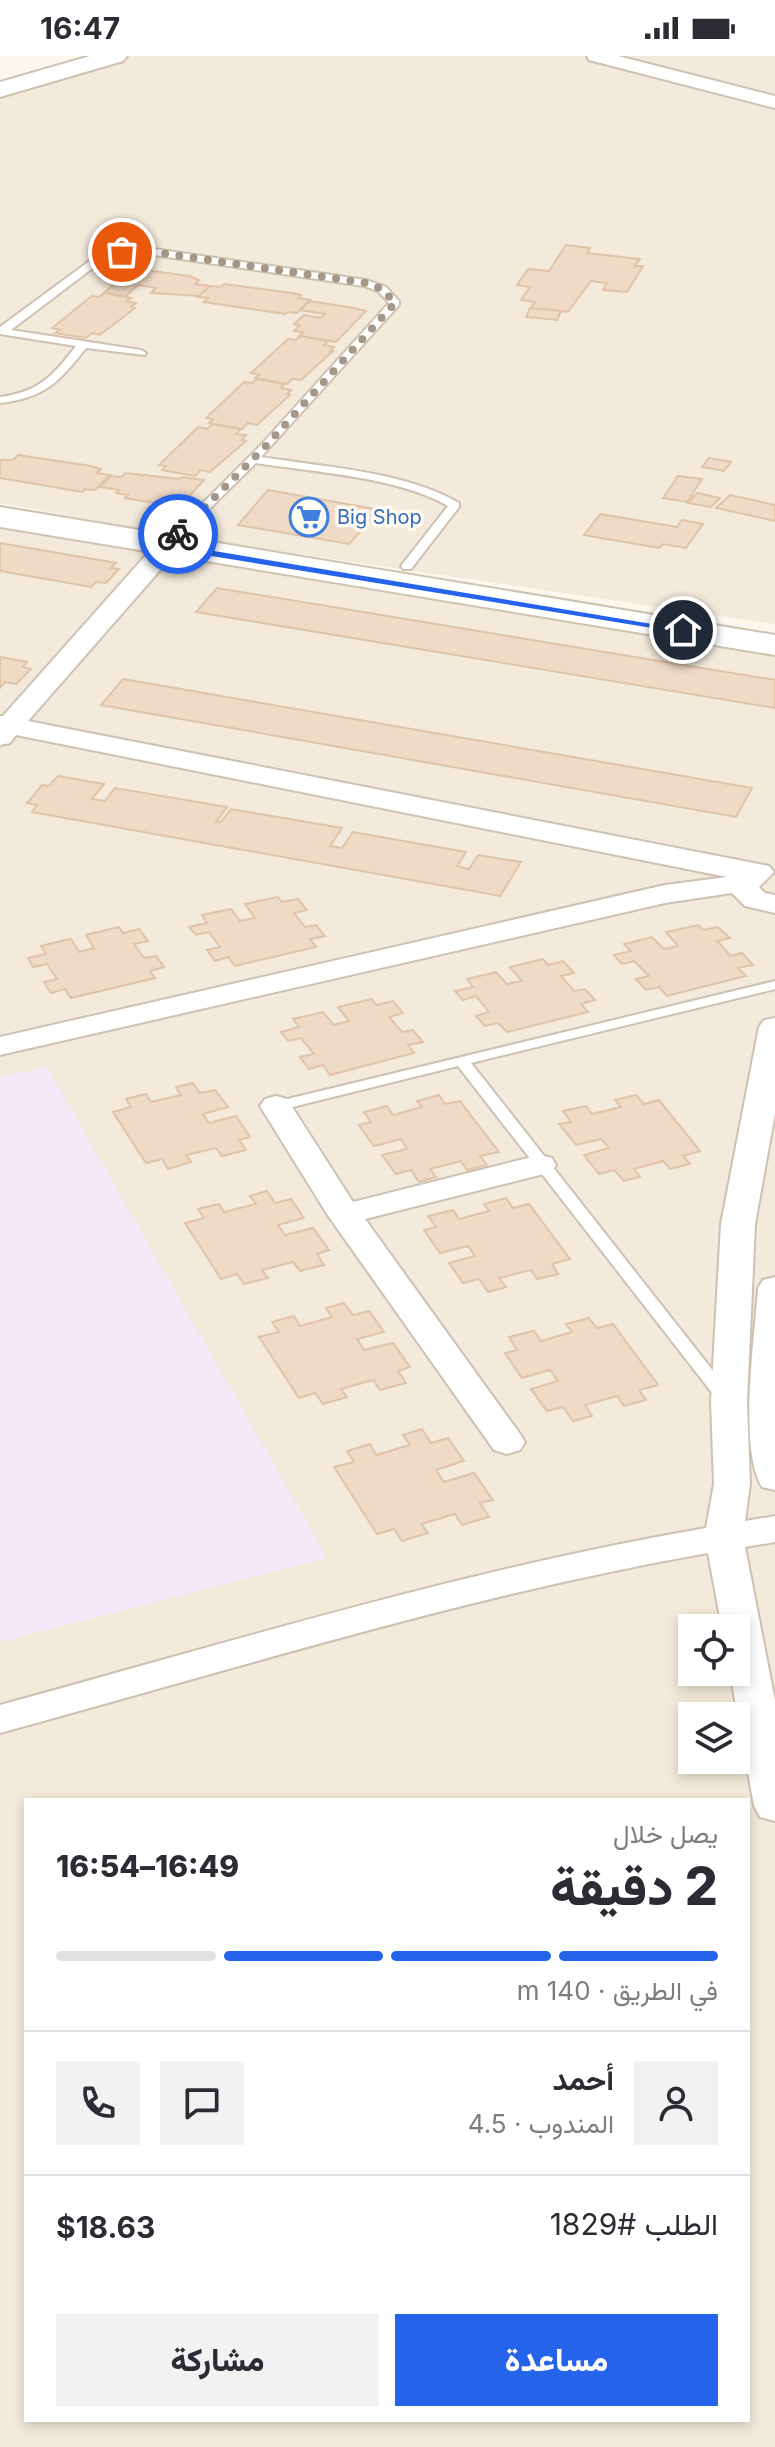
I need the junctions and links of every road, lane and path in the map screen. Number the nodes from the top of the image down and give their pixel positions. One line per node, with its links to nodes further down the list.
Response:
1 (67, 56): 4 (street)
2 (115, 56): 5 (street)
3 (596, 56): 6 (street)
4 (0, 75)
5 (0, 90)
6 (775, 102)
7 (1, 331): 8 (lane); 11 (lane)
8 (83, 344): 9 (lane); 10 (lane)
9 (141, 353)
10 (0, 400)
11 (253, 459): 14 (lane); 15 (lane)
12 (0, 501): 14 (main road)
13 (0, 517): 14 (main road)
14 (173, 539): 15 (main road); 17 (main road); 18 (street)
15 (407, 566): 16 (main road)
16 (775, 625)
17 (775, 645)
18 (3, 729): 19 (street)
19 (757, 876): 20 (street); 23 (street)
20 (775, 904)
21 (775, 985): 24 (lane)
22 (775, 1027): 29 (street)
23 (0, 1046)
24 (461, 1060): 25 (lane); 26 (lane)
25 (276, 1106): 27 (street)
26 (540, 1165): 27 (street); 29 (lane)
27 (344, 1214): 30 (street)
28 (775, 1288): 31 (street)
29 (729, 1402): 33 (street)
30 (507, 1442)
31 (775, 1478)
32 (775, 1529): 33 (street)
33 (724, 1536): 34 (street); 35 (street)
34 (0, 1719)
35 (775, 1806)

